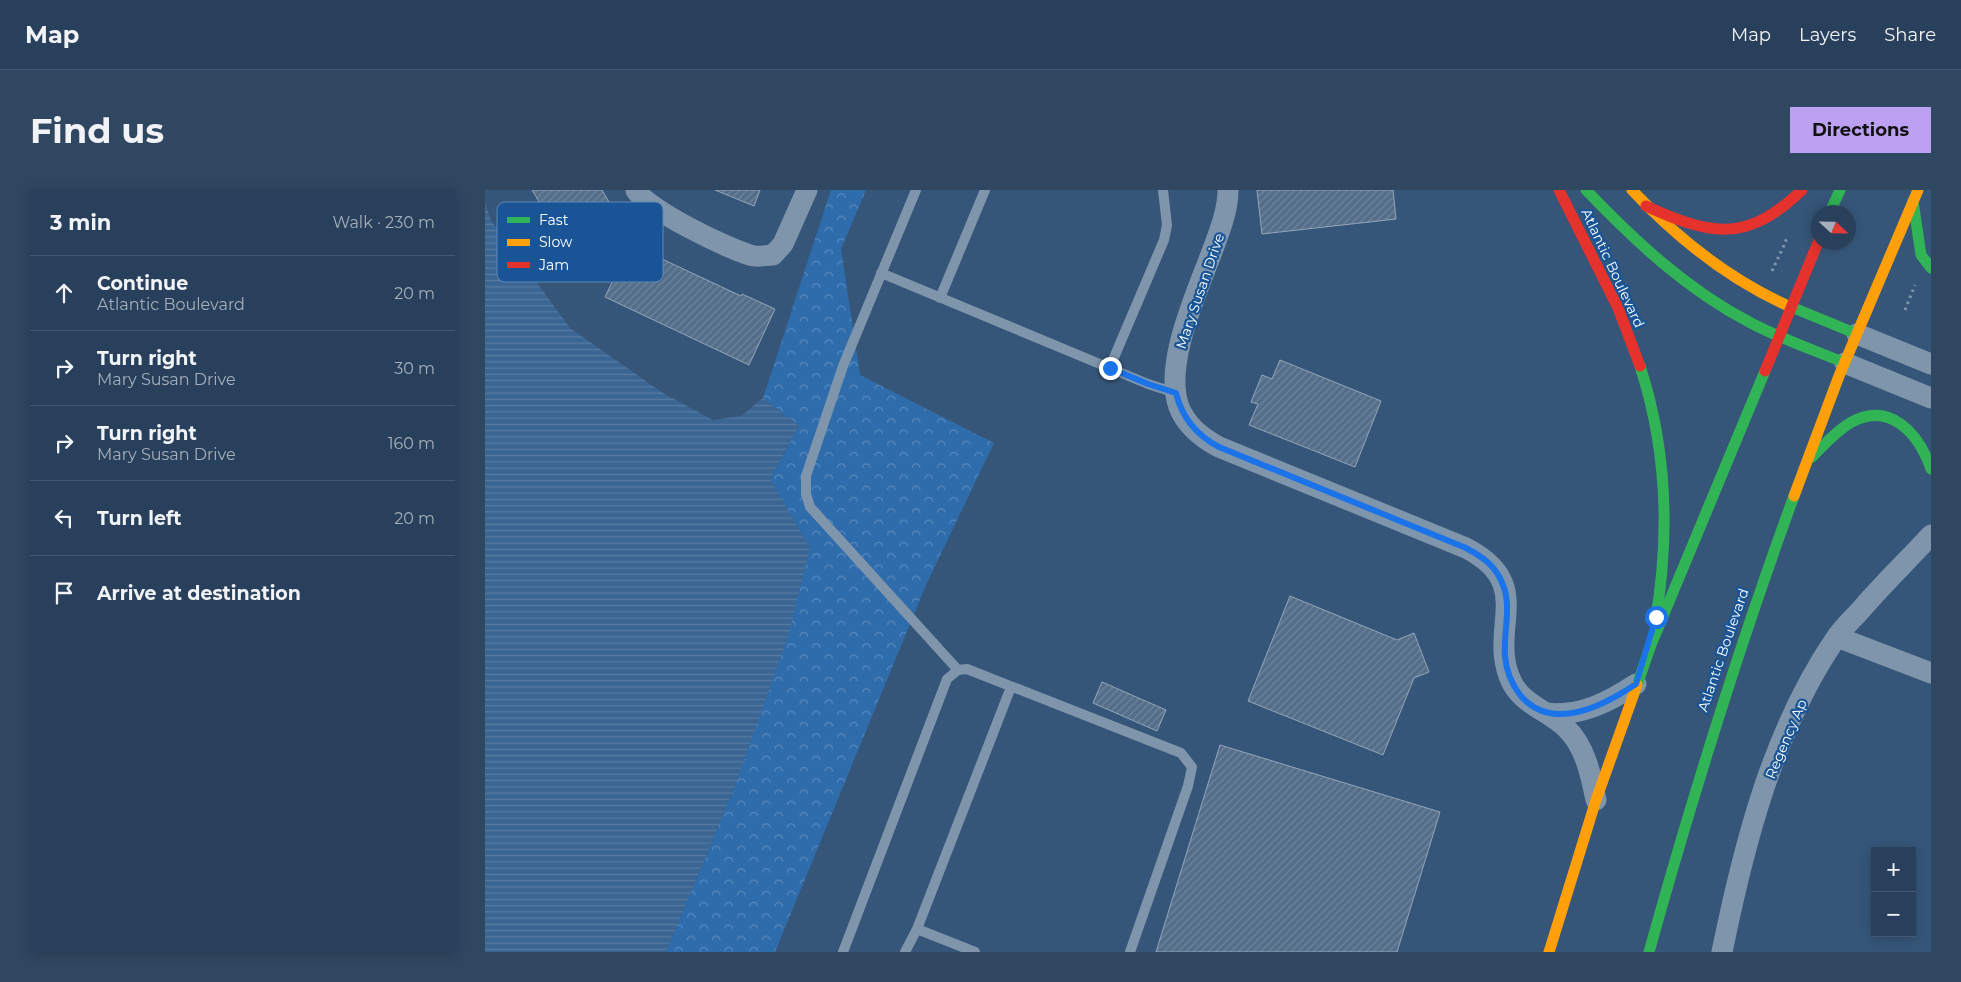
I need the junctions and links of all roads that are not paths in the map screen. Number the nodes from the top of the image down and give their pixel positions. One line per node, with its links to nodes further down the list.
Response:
1 (636, 190): 13 (street)
2 (807, 190): 16 (street)
3 (916, 190): 19 (lane)
4 (985, 190): 20 (lane)
5 (1163, 190): 26 (lane)
6 (1229, 190): 27 (street, Mary Susan Drive)
7 (1559, 190): 35 (main road, Atlantic Boulevard)
8 (1586, 190): 23 (main road)
9 (1632, 190): 15 (main road)
10 (1802, 190): 15 (main road)
11 (1840, 190): 14 (main road)
12 (1916, 195): 18 (main road); 22 (main road, Atlantic Boulevard)
13 (648, 202)
14 (1833, 205)
15 (1646, 206): 21 (main road)
16 (663, 212)
17 (1815, 250): 21 (main road, Atlantic Boulevard)
18 (1931, 268)
19 (881, 273): 20 (lane); 33 (lane)
20 (940, 298): 26 (lane)
21 (1790, 307): 22 (main road); 23 (main road, Atlantic Boulevard)
22 (1857, 334): 24 (main road, Atlantic Boulevard); 25 (street)
23 (1778, 335): 24 (main road); 35 (main road, Atlantic Boulevard)
24 (1845, 363): 28 (street); 29 (main road, Atlantic Boulevard)
25 (1931, 364)
26 (1110, 368): 27 (lane)
27 (1176, 393): 37 (street, Mary Susan Drive)
28 (1931, 398)
29 (1806, 464): 30 (main road); 45 (main road, Atlantic Boulevard)
30 (1931, 469)
31 (1931, 535): 32 (street, Regency Ap)
32 (1837, 637): 34 (street); 46 (street, Regency Ap)
33 (958, 670): 36 (lane); 40 (lane)
34 (1931, 673)
35 (1636, 684): 37 (street); 38 (main road, Atlantic Boulevard)
36 (1011, 686): 39 (lane); 43 (lane)
37 (1546, 714): 38 (street, Mary Susan Drive)
38 (1596, 800): 44 (main road, Atlantic Boulevard)
39 (917, 930): 41 (lane); 42 (lane)
40 (843, 952)
41 (905, 952)
42 (975, 952)
43 (1130, 952)
44 (1549, 952)
45 (1649, 952)
46 (1721, 952)

